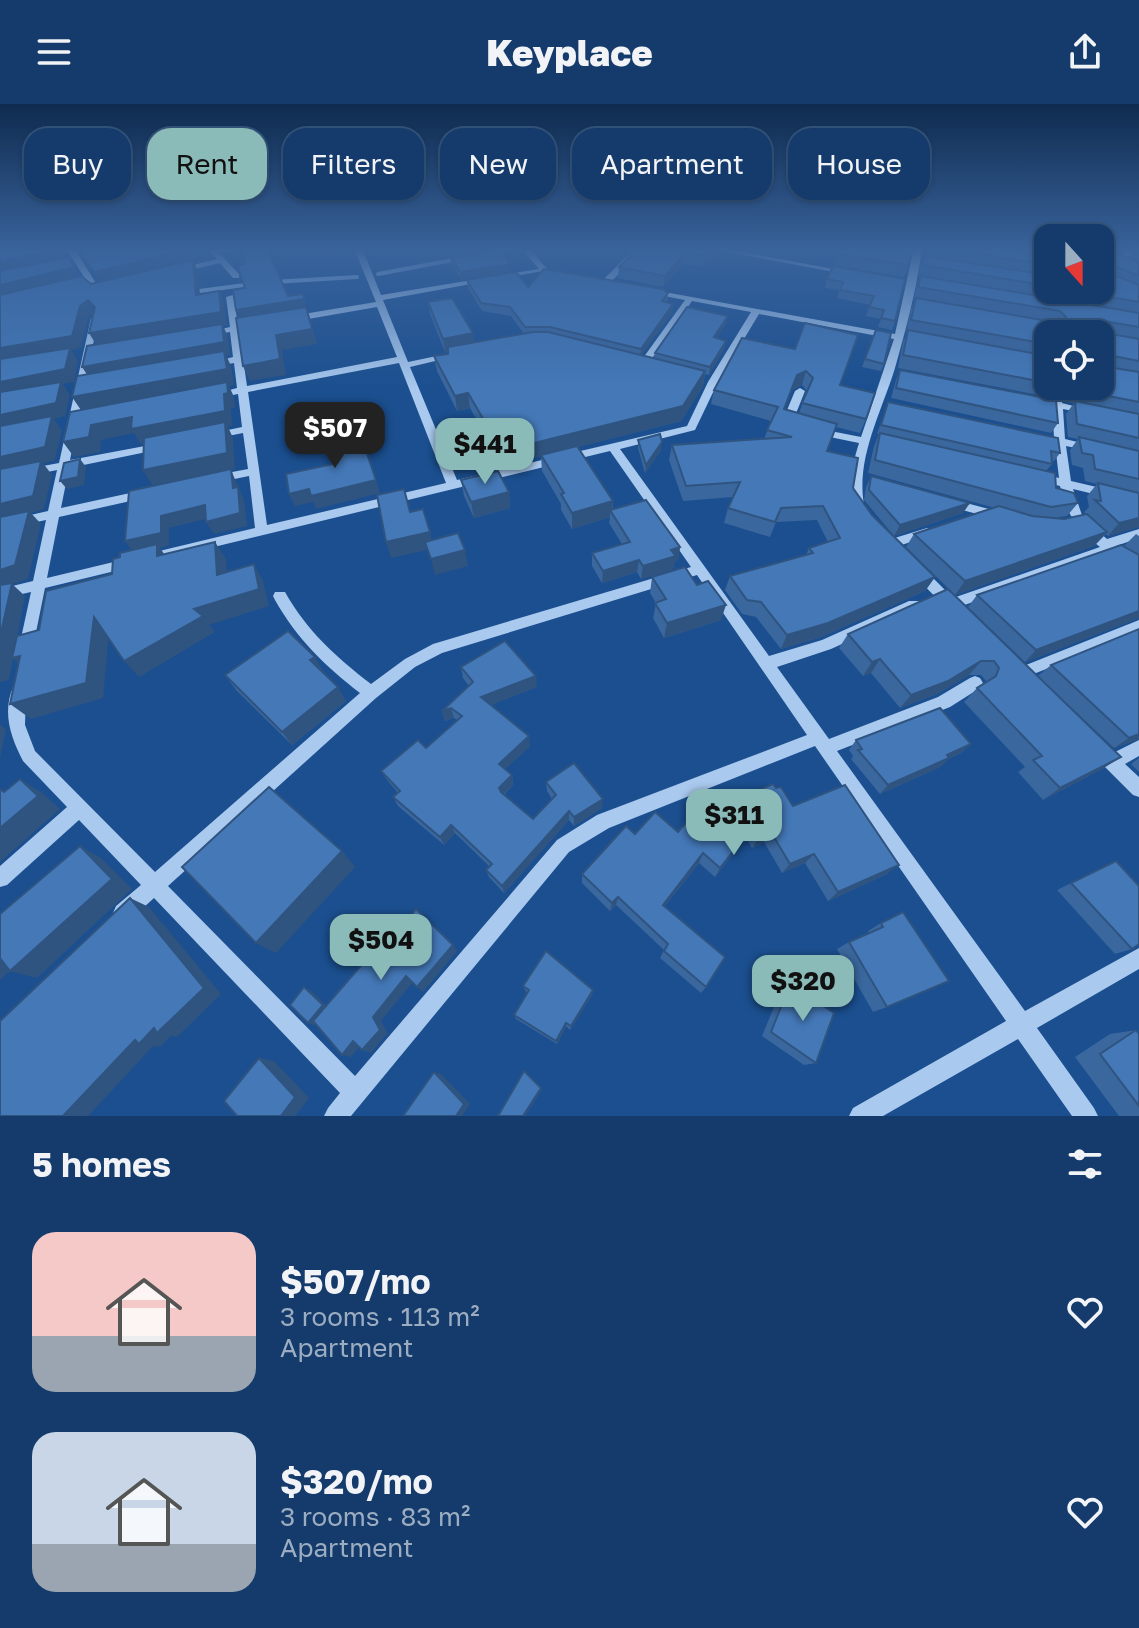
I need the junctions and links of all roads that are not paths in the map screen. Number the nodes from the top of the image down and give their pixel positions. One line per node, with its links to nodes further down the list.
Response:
1 (378, 295): 7 (street)
2 (411, 295): 7 (street)
3 (674, 295): 6 (street)
4 (907, 295): 8 (street)
5 (230, 297): 14 (street)
6 (690, 298): 10 (street); 22 (street)
7 (380, 301): 12 (street); 21 (street)
8 (906, 303): 9 (street); 16 (street)
9 (921, 306)
10 (756, 311): 16 (street); 28 (street)
11 (95, 319): 47 (street)
12 (278, 321)
13 (263, 323): 14 (street)
14 (234, 328): 15 (street); 19 (street)
15 (190, 336)
16 (898, 336): 17 (street); 25 (street)
17 (913, 339)
18 (467, 353): 21 (street)
19 (238, 359): 23 (street); 29 (street)
20 (629, 361): 22 (street)
21 (404, 362): 29 (street); 55 (street)
22 (643, 365): 24 (street)
23 (195, 367)
24 (657, 368)
25 (889, 372): 26 (street); 34 (street)
26 (904, 375)
27 (699, 379): 28 (street)
28 (713, 382): 45 (street)
29 (242, 390): 31 (street); 38 (street)
30 (800, 391): 41 (street)
31 (196, 399)
32 (1027, 399): 35 (street)
33 (1057, 400): 35 (street)
34 (879, 402): 36 (street); 41 (street)
35 (1057, 405): 37 (street); 42 (street)
36 (894, 406)
37 (1098, 413)
38 (248, 429): 40 (street); 48 (street)
39 (1030, 435): 42 (street)
40 (201, 438)
41 (867, 440): 43 (street); 50 (street)
42 (1060, 441): 46 (street); 54 (street)
43 (883, 442)
44 (170, 444): 47 (street)
45 (613, 447): 55 (street); 70 (street)
46 (1100, 450)
47 (62, 466): 51 (street); 60 (street)
48 (254, 471): 52 (street); 66 (street)
49 (1021, 473): 54 (street)
50 (858, 477): 53 (street); 61 (street)
51 (0, 478)
52 (207, 481)
53 (872, 481)
54 (1067, 483): 58 (street); 68 (street)
55 (453, 485): 66 (street)
56 (161, 491): 60 (street)
57 (930, 497): 59 (street)
58 (1139, 501)
59 (988, 513): 62 (street); 63 (street)
60 (52, 514): 64 (street); 71 (street)
61 (866, 519)
62 (1014, 520)
63 (960, 522)
64 (0, 526)
65 (946, 526): 74 (street)
66 (262, 531): 71 (street)
67 (1139, 533): 68 (street)
68 (1110, 546): 69 (street); 74 (street)
69 (1139, 568)
70 (698, 570): 76 (street); 79 (street)
71 (37, 585): 72 (street); 85 (street)
72 (0, 594)
73 (280, 596): 79 (street)
74 (950, 603): 76 (street)
75 (1139, 626): 77 (street)
76 (765, 664): 81 (street)
77 (1021, 674)
78 (975, 683): 81 (street)
79 (371, 693): 87 (street)
80 (1089, 740): 83 (street)
81 (821, 743): 90 (street); 91 (street)
82 (1139, 748): 83 (street)
83 (1111, 762): 84 (street)
84 (1139, 789)
85 (79, 808): 86 (street); 87 (street)
86 (0, 878)
87 (154, 883): 88 (street); 91 (street)
88 (110, 925)
89 (1139, 958): 90 (street)
90 (1021, 1024): 93 (street); 94 (street)
91 (355, 1092): 92 (street)
92 (337, 1116)
93 (861, 1116)
94 (1086, 1116)

